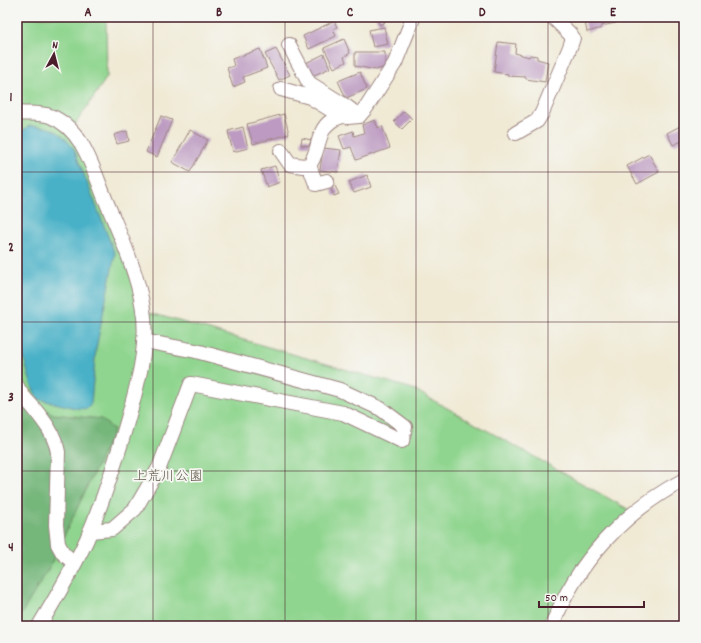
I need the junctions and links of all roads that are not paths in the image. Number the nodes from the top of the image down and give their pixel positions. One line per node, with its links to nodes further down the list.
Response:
1 (412, 17): 7 (street)
2 (553, 17): 8 (street)
3 (289, 45): 7 (street)
4 (281, 89): 6 (street)
5 (17, 113): 12 (street)
6 (343, 116): 7 (street); 10 (street)
7 (359, 116)
8 (516, 133)
9 (281, 151): 10 (street)
10 (309, 165): 11 (street)
11 (327, 181)
12 (144, 341): 15 (street); 15 (street)
13 (17, 386): 16 (street)
14 (684, 480): 18 (street)
15 (90, 531): 16 (street)
16 (74, 563): 17 (street)
17 (39, 626)
18 (552, 626)

